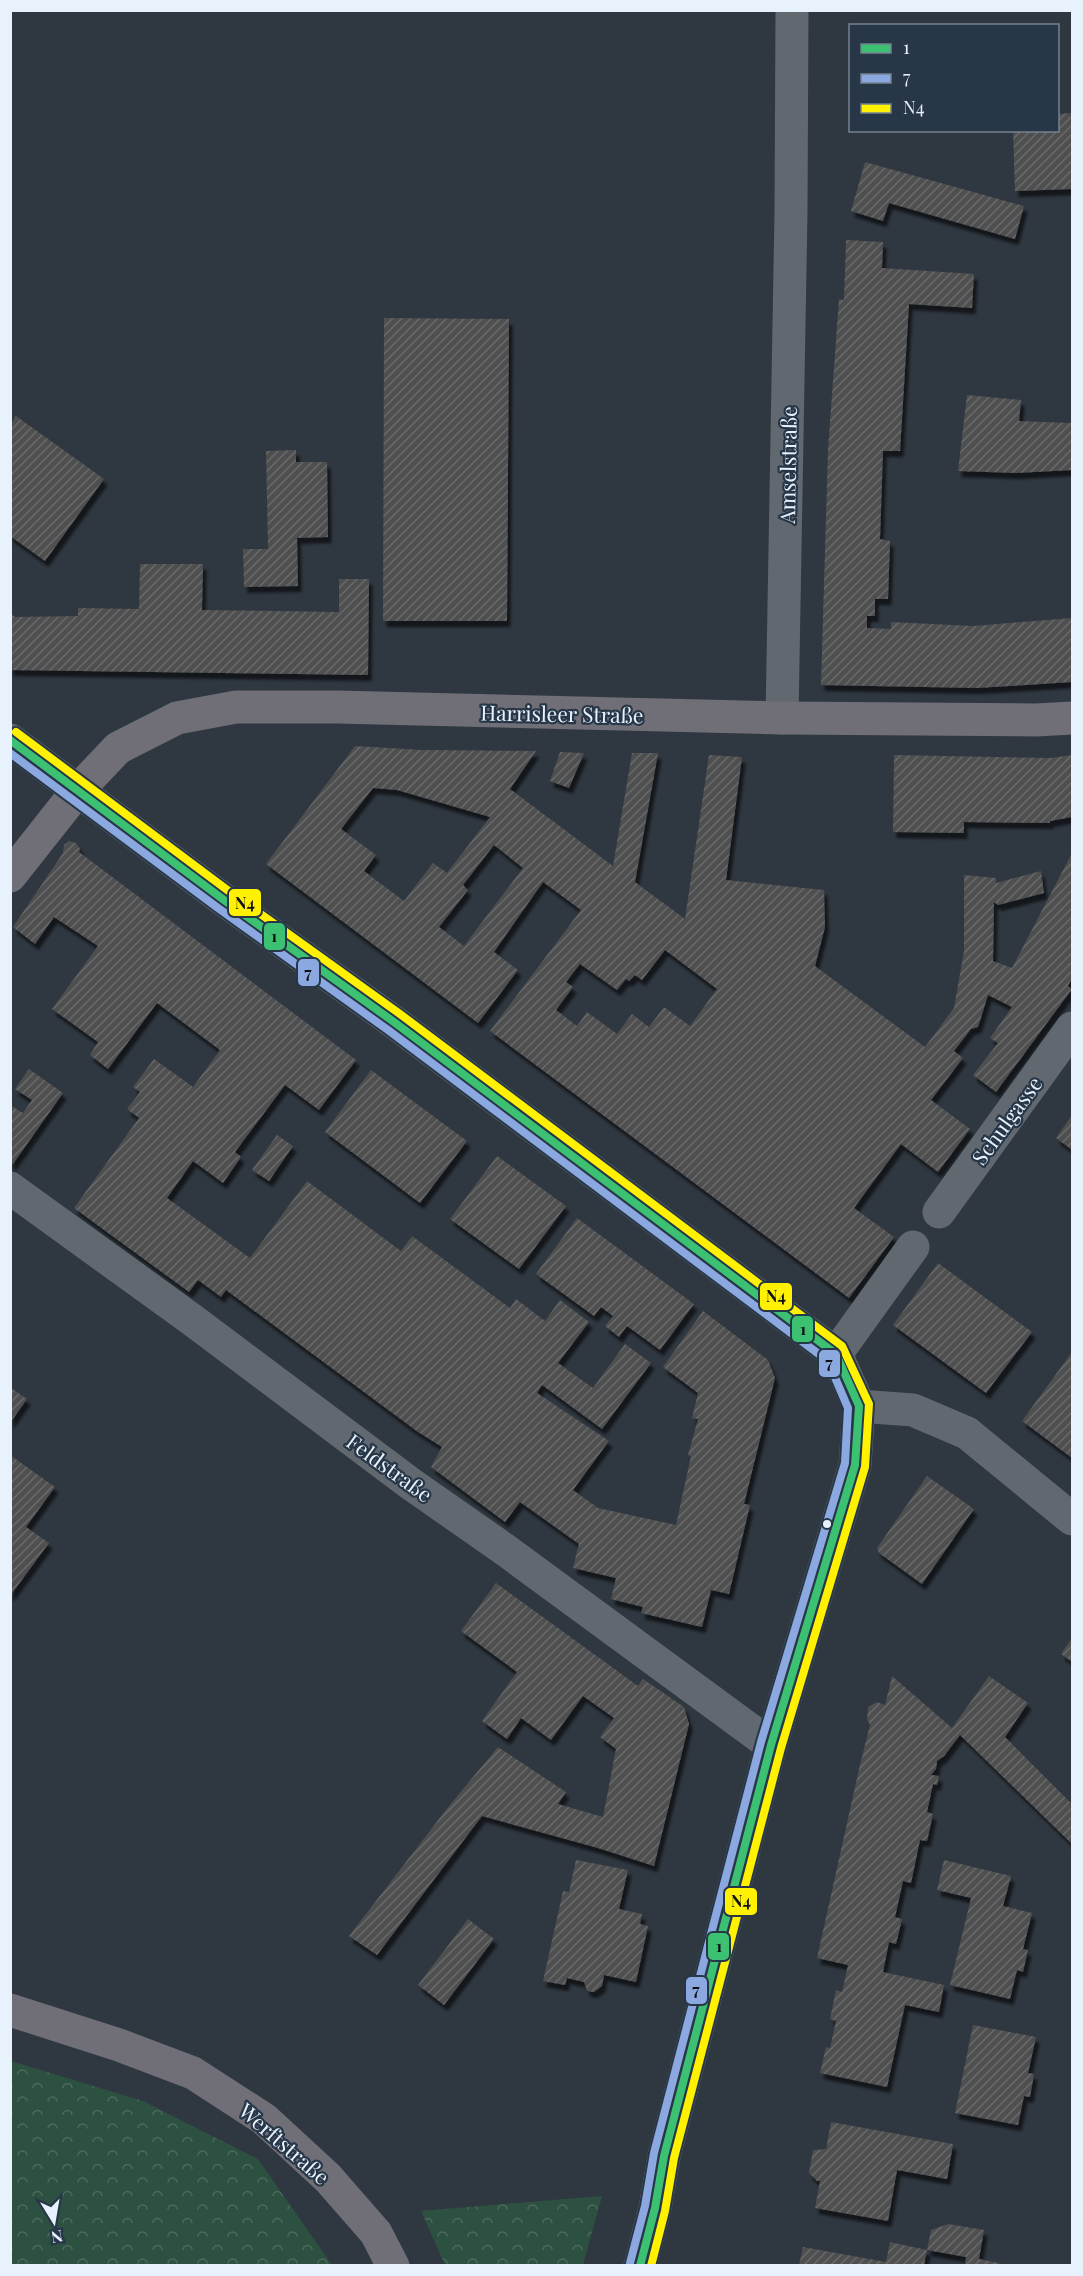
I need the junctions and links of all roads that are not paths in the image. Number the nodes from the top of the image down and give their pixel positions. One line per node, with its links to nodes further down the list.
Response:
1 (792, 10): 2 (street, Amselstraße)
2 (782, 718): 3 (main road, Harrisleer Straße); 5 (main road, Harrisleer Straße)
3 (1072, 718)
4 (10, 740): 5 (street)
5 (78, 790): 6 (main road, Harrisleer Straße); 11 (street)
6 (10, 876)
7 (1072, 1028): 9 (street, Schulgasse)
8 (10, 1188): 14 (street, Feldstraße)
9 (939, 1212)
10 (913, 1247): 11 (street)
11 (836, 1354): 12 (street)
12 (859, 1406): 13 (street); 14 (street)
13 (1072, 1519)
14 (771, 1745): 17 (street)
15 (10, 2010): 16 (main road, Werftstraße)
16 (393, 2265)
17 (640, 2265)

